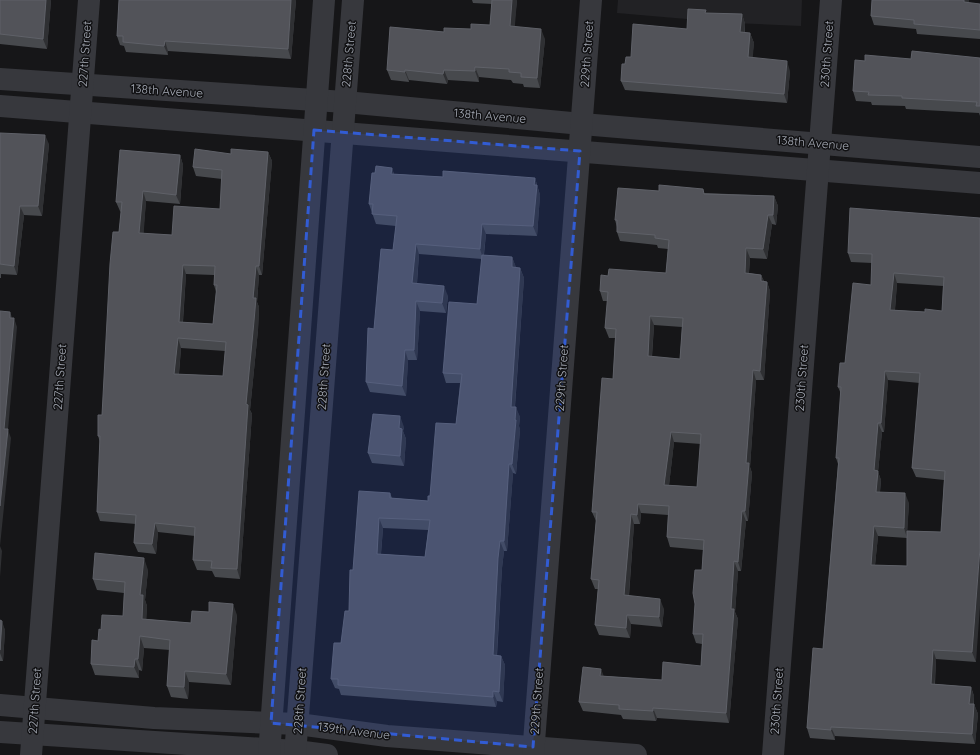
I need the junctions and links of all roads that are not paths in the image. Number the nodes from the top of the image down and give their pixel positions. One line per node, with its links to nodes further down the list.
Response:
1 (89, 0): 7 (street, 227th Street)
2 (324, 0): 8 (street)
3 (353, 0): 9 (street, 228th Street)
4 (591, 0): 12 (street, 229th Street)
5 (831, 0): 15 (street, 230th Street)
6 (0, 79): 7 (street, 138th Avenue)
7 (83, 86): 8 (street, 138th Avenue); 11 (street, 227th Street)
8 (316, 100): 9 (street, 138th Avenue); 13 (street)
9 (345, 102): 12 (street, 138th Avenue); 14 (street, 228th Street)
10 (0, 106): 11 (street)
11 (81, 113): 13 (street); 21 (street, 227th Street)
12 (582, 124): 15 (street, 138th Avenue); 16 (street, 229th Street)
13 (314, 130): 14 (street); 22 (street)
14 (342, 132): 16 (street); 23 (street, 228th Street)
15 (820, 144): 17 (street, 138th Avenue); 18 (street, 230th Street)
16 (580, 151): 18 (street); 26 (street, 229th Street)
17 (980, 157)
18 (818, 170): 19 (street); 31 (street, 230th Street)
19 (980, 183)
20 (0, 705): 21 (street, 139th Avenue)
21 (34, 708): 22 (street, 139th Avenue); 25 (street, 227th Street)
22 (271, 723): 23 (street, 139th Avenue); 27 (street)
23 (298, 724): 26 (street, 139th Avenue); 28 (street, 228th Street)
24 (0, 732): 25 (street)
25 (32, 745): 27 (street)
26 (533, 751): 30 (street, 139th Avenue)
27 (269, 752): 28 (street)
28 (296, 753): 29 (street)
29 (327, 755)
30 (636, 755)
31 (772, 755)

